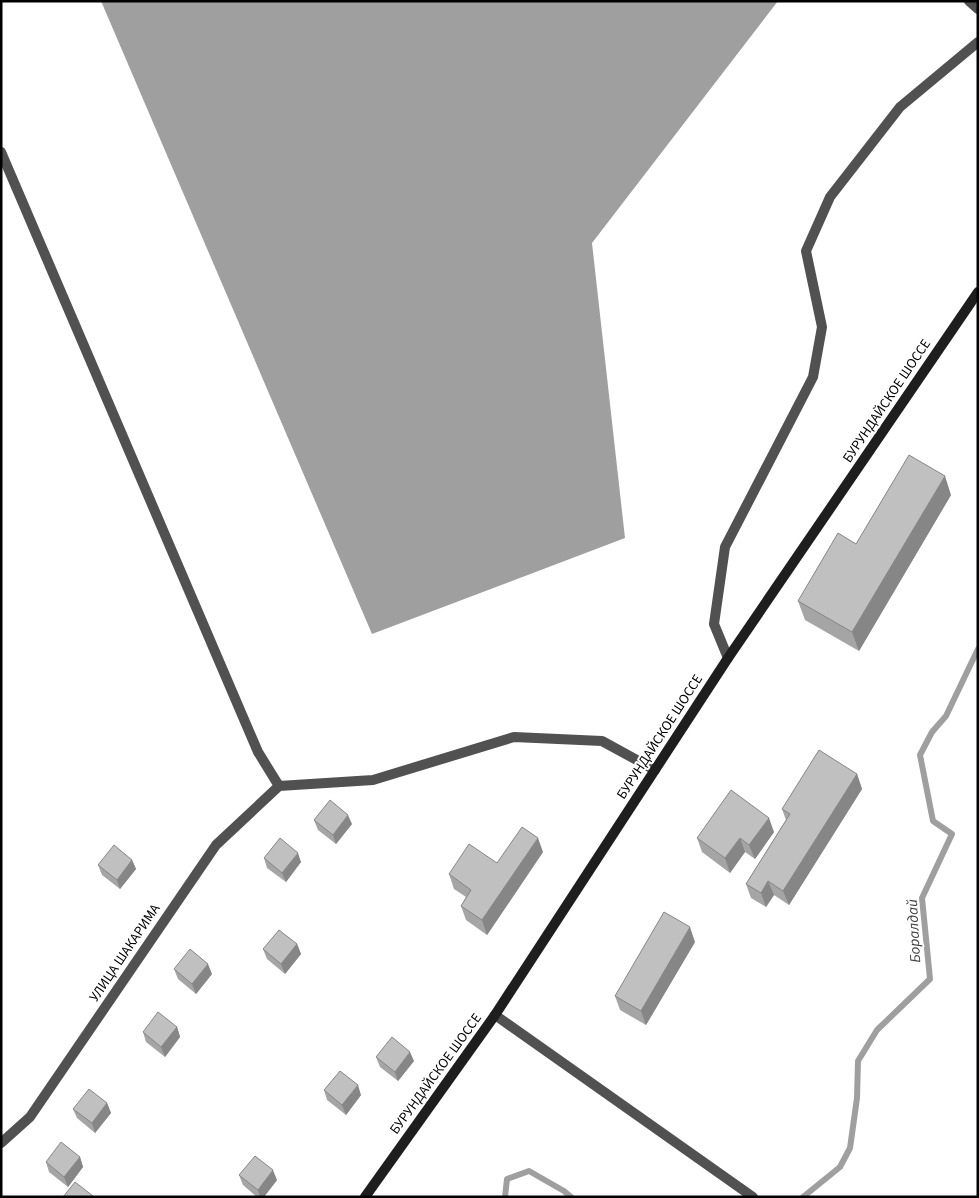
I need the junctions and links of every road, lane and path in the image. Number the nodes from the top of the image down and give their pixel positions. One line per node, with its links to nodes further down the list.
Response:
1 (969, 1): 2 (street)
2 (978, 9)
3 (978, 42): 6 (street)
4 (1, 152): 8 (street)
5 (978, 292): 6 (main road, БУРУНДАЙСКОЕ ШОССЕ)
6 (728, 658): 7 (main road, БУРУНДАЙСКОЕ ШОССЕ)
7 (655, 770): 8 (street); 9 (main road, БУРУНДАЙСКОЕ ШОССЕ)
8 (279, 786): 10 (street, УЛИЦА ШАКАРИМА)
9 (495, 1015): 11 (main road, БУРУНДАЙСКОЕ ШОССЕ); 12 (street)
10 (1, 1143)
11 (365, 1197)
12 (753, 1197)

